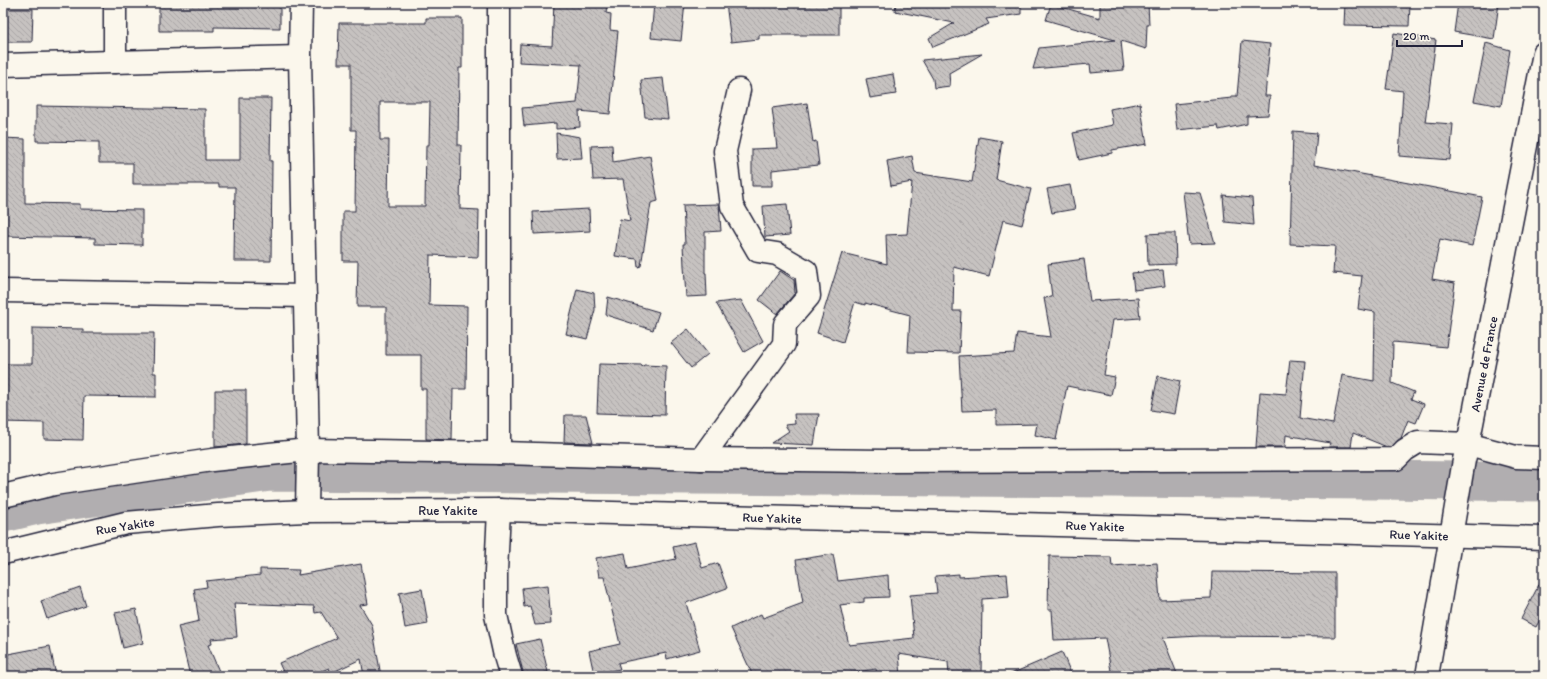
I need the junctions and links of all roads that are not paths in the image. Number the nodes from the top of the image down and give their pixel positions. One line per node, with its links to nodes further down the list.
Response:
1 (115, 3): 6 (street)
2 (301, 3): 5 (street)
3 (500, 3): 12 (street)
4 (1544, 53): 11 (street, Avenue de France)
5 (300, 57): 6 (street); 10 (street)
6 (115, 62): 7 (street)
7 (3, 65)
8 (739, 90): 14 (street)
9 (3, 291): 10 (street)
10 (305, 296): 13 (street)
11 (1466, 452): 14 (street); 15 (street); 19 (street, Avenue de France)
12 (499, 453): 13 (street); 14 (street)
13 (308, 457): 16 (street); 18 (street)
14 (701, 458)
15 (1544, 458)
16 (3, 496)
17 (499, 510): 18 (street, Rue Yakite); 19 (street, Rue Yakite); 22 (street)
18 (307, 511): 21 (street, Rue Yakite)
19 (1452, 536): 20 (street, Rue Yakite); 23 (street, Avenue de France)
20 (1544, 538)
21 (3, 553)
22 (512, 676)
23 (1427, 676)

